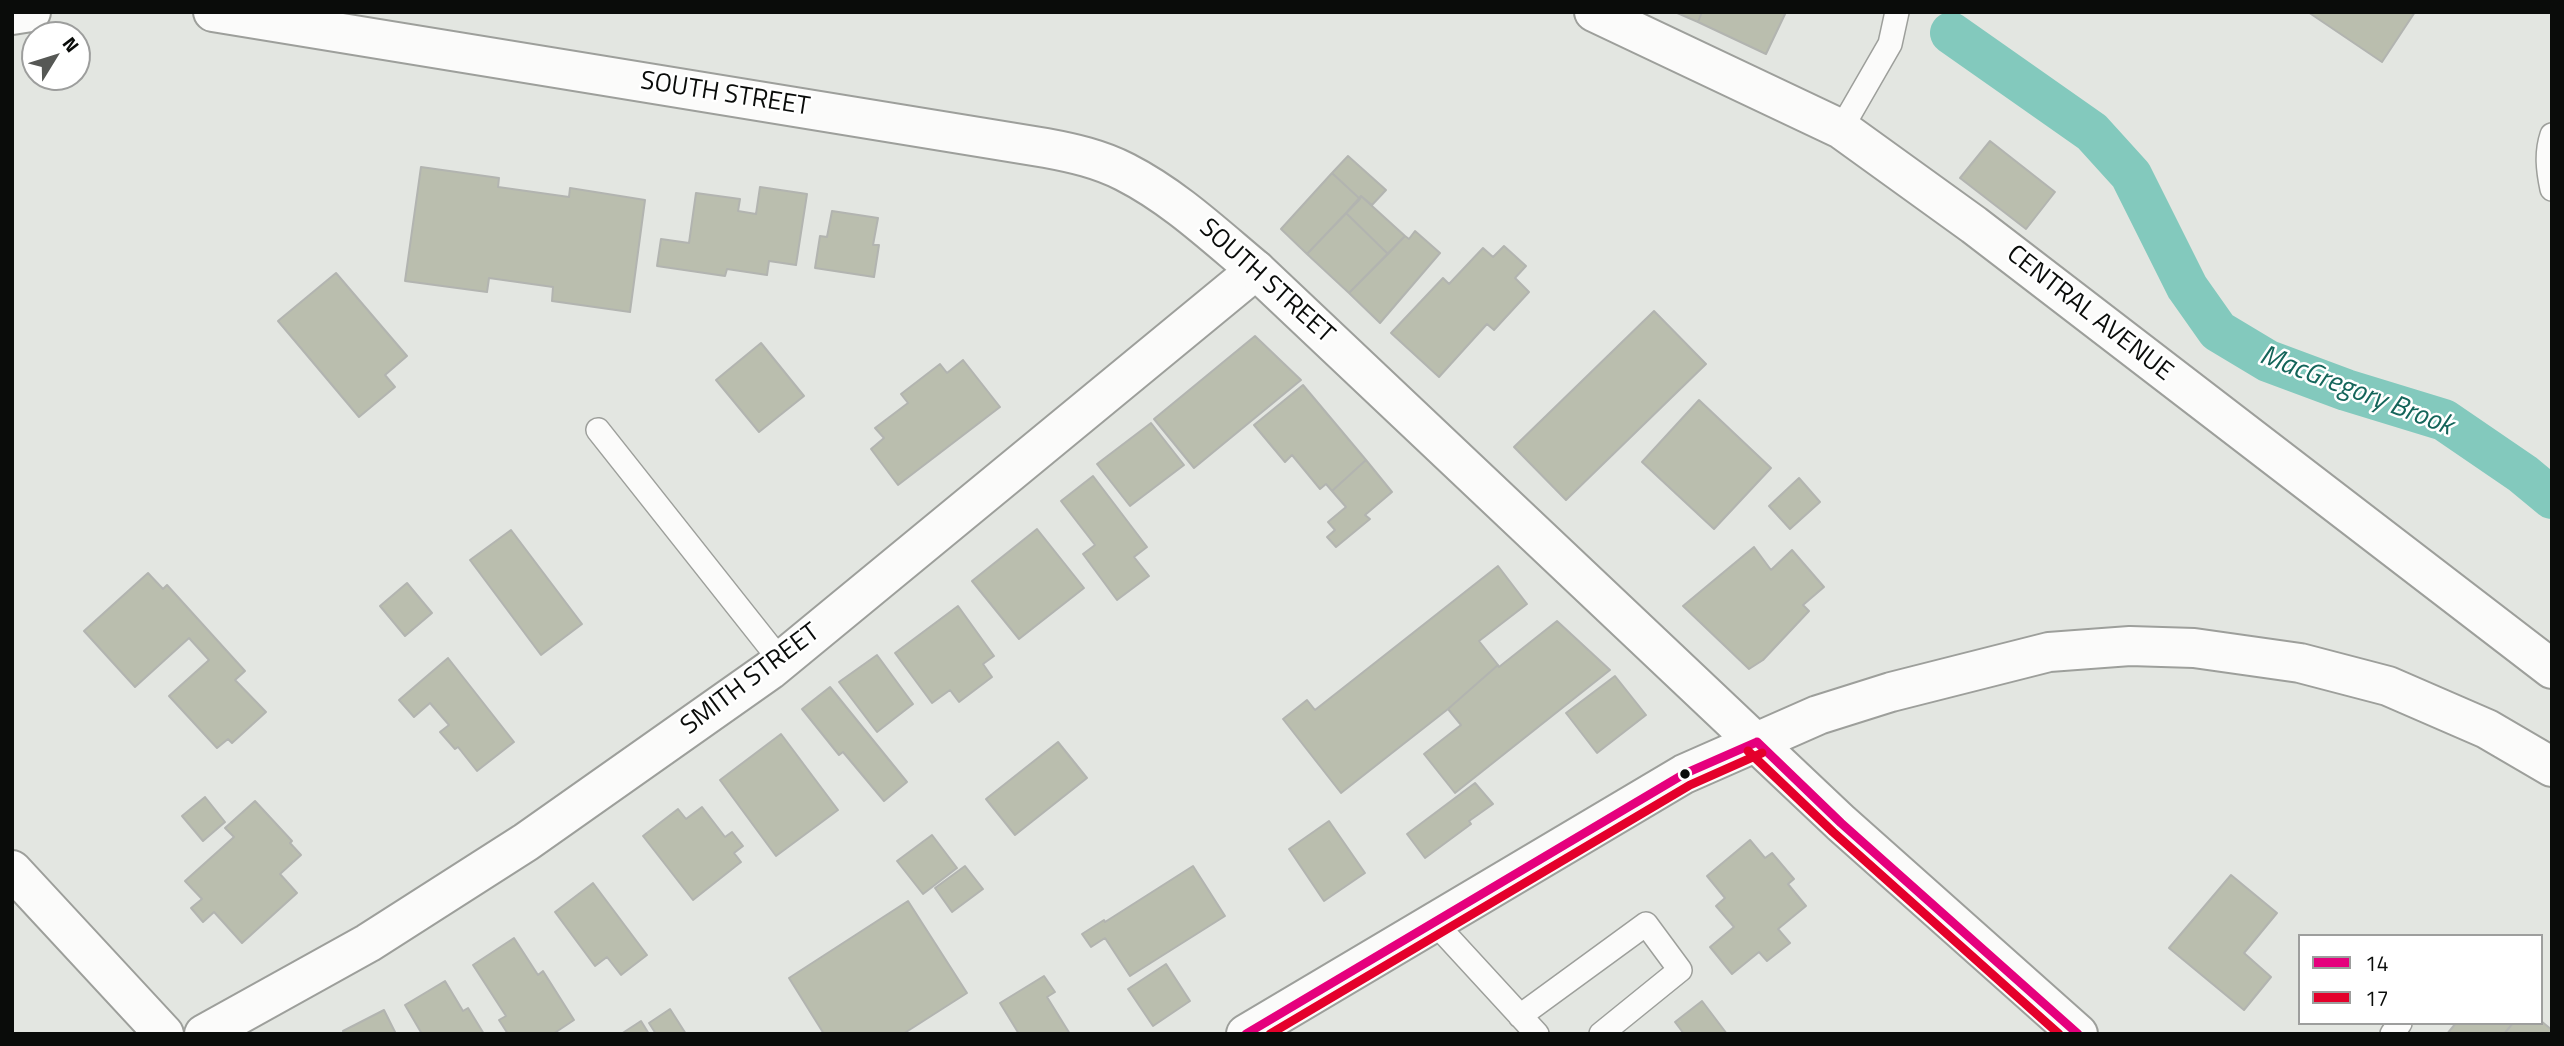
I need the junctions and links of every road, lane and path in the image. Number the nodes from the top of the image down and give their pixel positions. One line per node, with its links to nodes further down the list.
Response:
1 (31, 12): 5 (street)
2 (213, 12): 9 (street, SOUTH STREET)
3 (1594, 12): 6 (street, CENTRAL AVENUE)
4 (1897, 12): 6 (lane)
5 (12, 15)
6 (1841, 129): 12 (street, CENTRAL AVENUE)
7 (2552, 135): 8 (lane)
8 (2552, 189)
9 (1256, 270): 11 (street, SMITH STREET); 13 (street, SOUTH STREET)
10 (598, 430): 11 (lane)
11 (781, 661): 19 (street, SMITH STREET)
12 (2552, 669)
13 (1756, 742): 14 (street); 16 (street); 23 (street, SOUTH STREET)
14 (2552, 767)
15 (12, 870): 18 (street)
16 (1434, 922): 17 (lane); 20 (street)
17 (1520, 1016): 21 (lane); 22 (lane)
18 (164, 1034)
19 (204, 1034)
20 (1246, 1034)
21 (1537, 1034)
22 (1601, 1034)
23 (2078, 1034)

